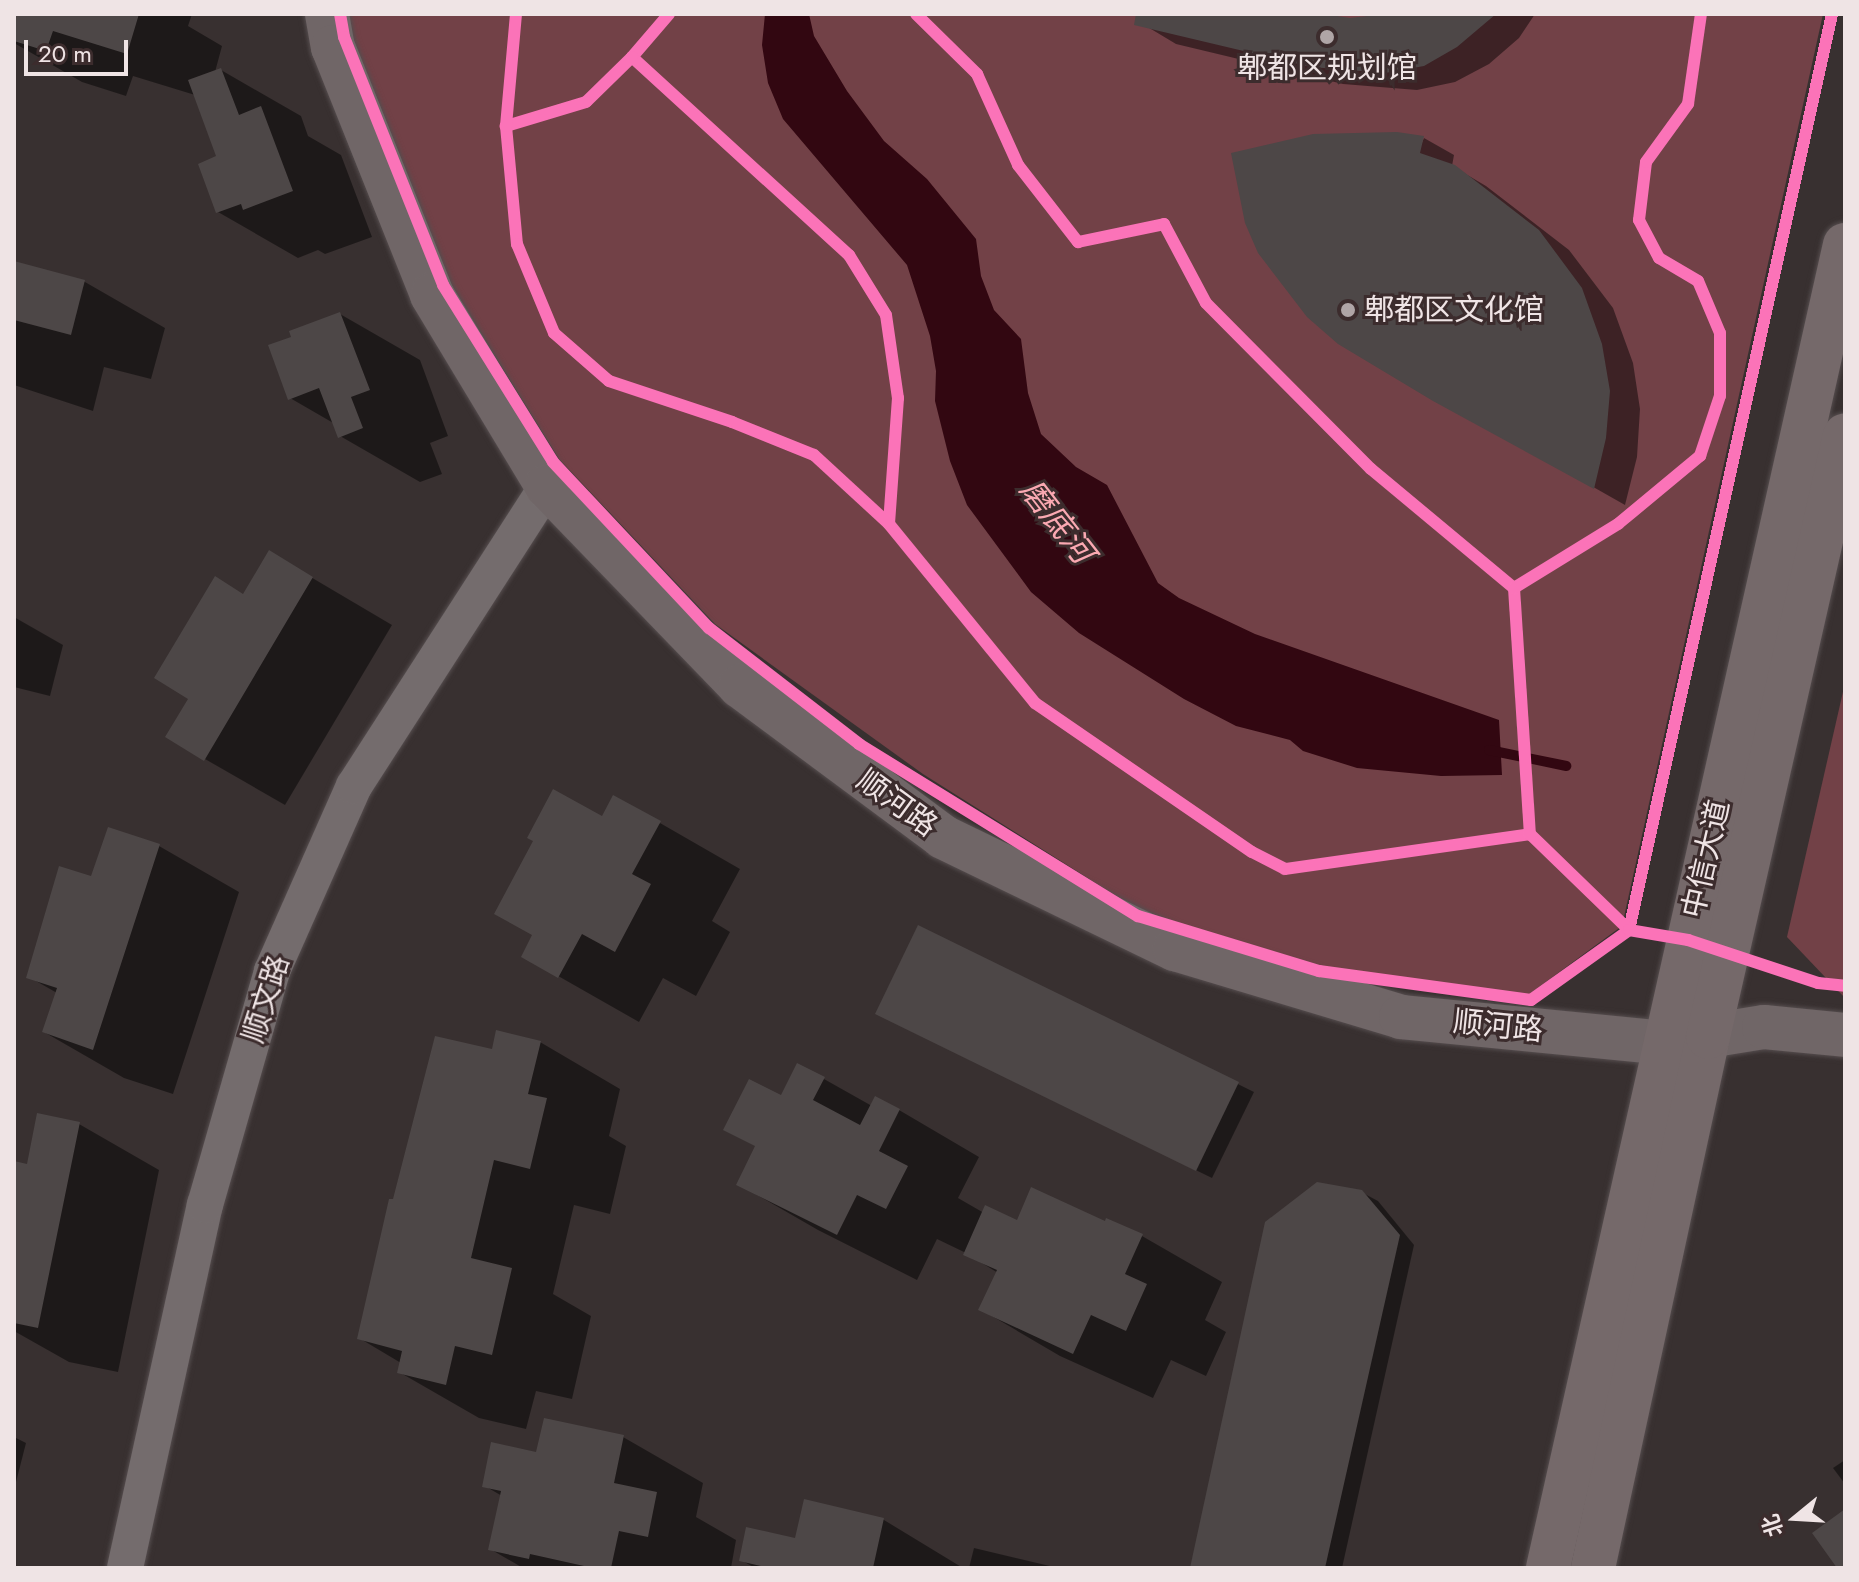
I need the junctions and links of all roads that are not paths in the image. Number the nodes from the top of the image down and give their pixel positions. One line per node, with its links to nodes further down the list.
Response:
1 (327, 14): 4 (street, 顺河路)
2 (1845, 245): 7 (main road, 中信大道)
3 (1845, 435): 6 (main road, 中信大道)
4 (547, 486): 7 (street, 顺河路); 8 (street, 顺文路)
5 (1845, 1035): 6 (street, 顺河路)
6 (1708, 1037): 7 (street, 顺河路); 10 (main road, 中信大道)
7 (1665, 1043): 9 (main road, 中信大道)
8 (125, 1568)
9 (1548, 1568)
10 (1593, 1568)

